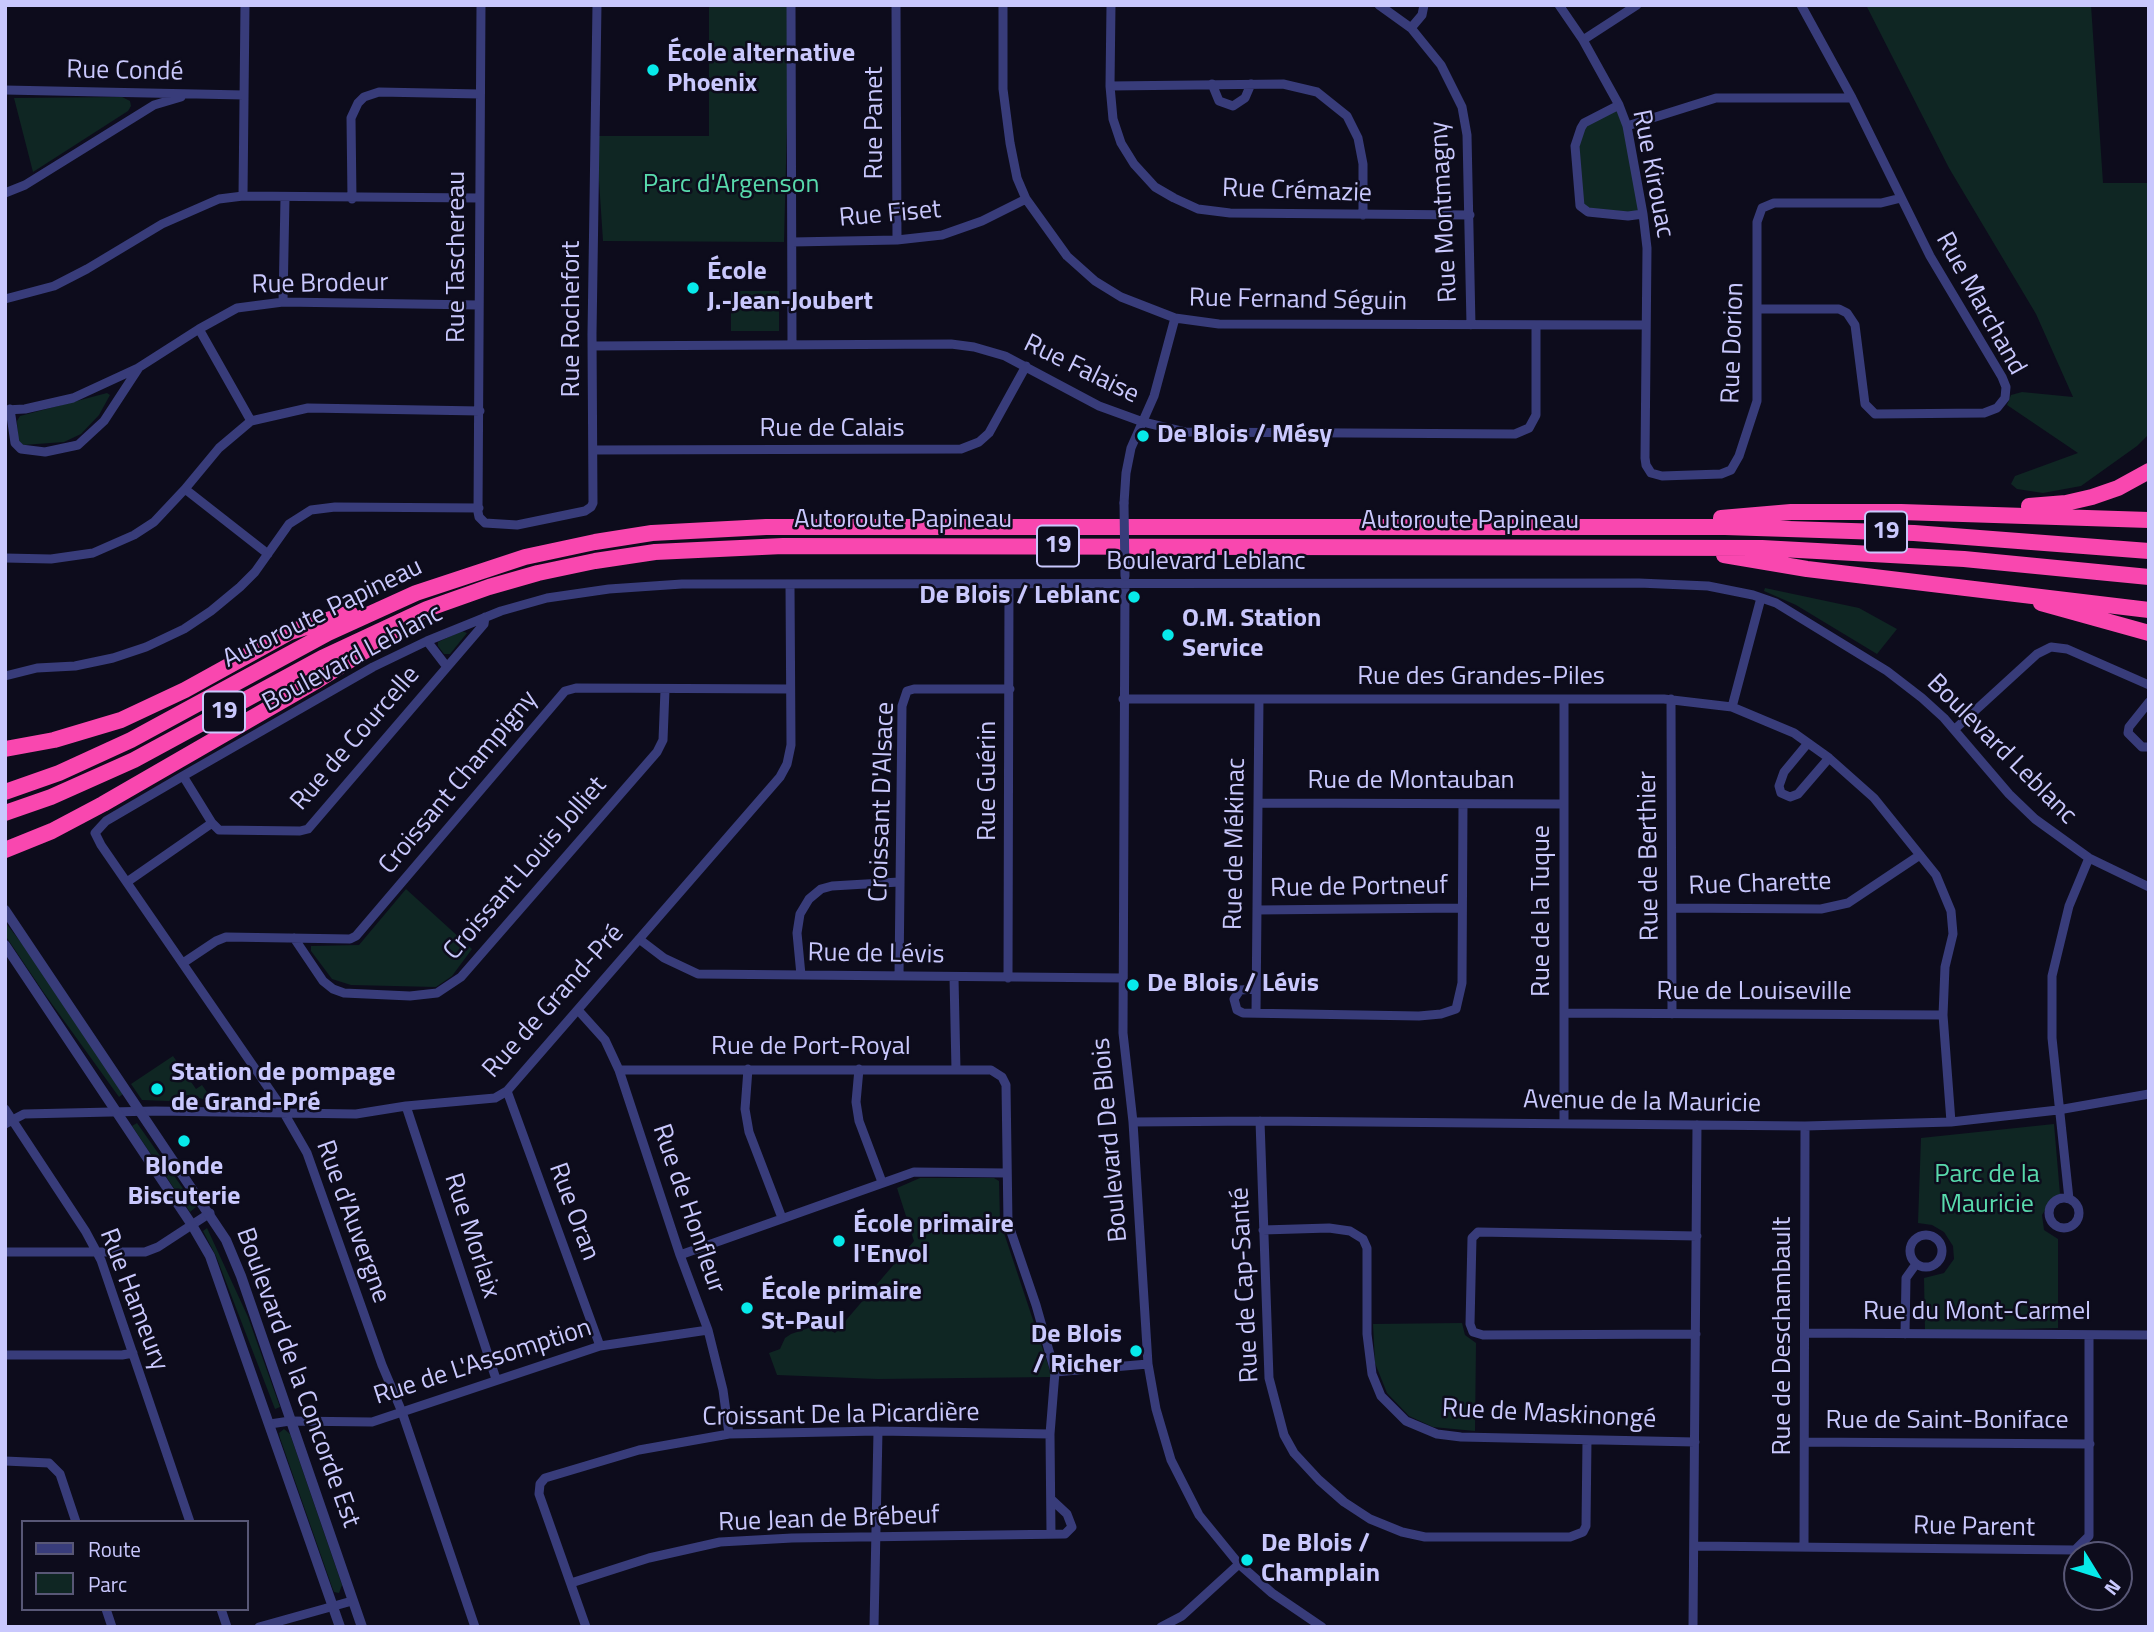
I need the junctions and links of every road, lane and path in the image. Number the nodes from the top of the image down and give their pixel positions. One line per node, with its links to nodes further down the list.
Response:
1 (245, 5): 21 (street)
2 (481, 5): 20 (street, Rue Taschereau)
3 (597, 5): 47 (street, Rue Rochefort)
4 (791, 5): 36 (street)
5 (896, 5): 35 (street, Rue Panet)
6 (1003, 5): 31 (street, Rue Fernand Séguin)
7 (1111, 5): 17 (street, Rue Crémazie)
8 (1379, 5): 13 (street, Rue Montmagny)
9 (1424, 5): 13 (street)
10 (1559, 5): 14 (street, Rue Kirouac)
11 (1637, 5): 14 (street)
12 (1801, 5): 22 (street, Rue Marchand)
13 (1411, 28): 34 (street, Rue Montmagny)
14 (1583, 40): 23 (street, Rue Kirouac)
15 (1212, 84): 16 (street); 16 (street); 17 (street)
16 (1251, 84): 33 (street)
17 (1110, 86): 33 (street, Rue Crémazie)
18 (5, 90): 19 (street, Rue Condé)
19 (191, 94): 21 (street, Rue Condé); 25 (street)
20 (480, 94): 28 (street, Rue Taschereau); 30 (street)
21 (244, 95): 26 (street)
22 (1852, 98): 24 (street); 29 (street, Rue Marchand)
23 (1619, 106): 24 (street, Rue Kirouac); 32 (street)
24 (1627, 126): 32 (street, Rue Kirouac)
25 (5, 192)
26 (243, 197): 27 (street); 37 (street)
27 (285, 198): 30 (street); 38 (street)
28 (479, 198): 30 (street); 39 (street, Rue Taschereau)
29 (1900, 198): 40 (street, Rue Dorion); 40 (street, Rue Marchand)
30 (352, 199)
31 (1026, 199): 35 (street, Rue Fiset); 41 (street, Rue Fernand Séguin)
32 (1643, 214): 44 (street, Rue Kirouac)
33 (1363, 215): 34 (street, Rue Crémazie)
34 (1470, 215): 42 (street, Rue Montmagny)
35 (897, 240): 36 (street, Rue Fiset)
36 (792, 242): 46 (street)
37 (5, 299)
38 (283, 302): 39 (street, Rue Brodeur); 45 (street, Rue Brodeur)
39 (478, 305): 51 (street, Rue Taschereau)
40 (1757, 309): 44 (street, Rue Dorion)
41 (1175, 318): 42 (street, Rue Fernand Séguin); 53 (street, Boulevard De Blois)
42 (1471, 325): 43 (street, Rue Fernand Séguin)
43 (1536, 325): 44 (street, Rue Fernand Séguin); 53 (street, Rue Falaise)
44 (1646, 325)
45 (199, 329): 49 (street, Rue Brodeur); 52 (street)
46 (792, 345): 47 (street, Rue Falaise); 48 (street, Rue Falaise)
47 (592, 346): 54 (street, Rue Rochefort)
48 (1026, 366): 53 (street, Rue Falaise); 54 (street, Rue de Calais)
49 (138, 368): 50 (street, Rue Brodeur); 50 (street, Rue Brodeur)
50 (8, 409)
51 (481, 411): 52 (street); 57 (street, Rue Taschereau)
52 (251, 421): 56 (street)
53 (1143, 422): 66 (street, Boulevard De Blois, bridge)
54 (594, 450): 57 (street, Rue Rochefort)
55 (2149, 471): 58 (highway)
56 (185, 489): 63 (street); 64 (street)
57 (479, 508): 63 (street)
58 (1993, 514): 59 (highway); 60 (highway)
59 (2149, 520)
60 (1622, 526): 62 (highway, Autoroute Papineau / 19); 69 (highway, Autoroute Papineau / 19)
61 (1669, 546): 65 (highway, Autoroute Papineau / 19); 70 (highway); 72 (highway, Autoroute Papineau / 19)
62 (2149, 551)
63 (268, 554): 78 (street)
64 (5, 558)
65 (2149, 577)
66 (1125, 580): 67 (street, Boulevard Leblanc); 71 (street, Boulevard Leblanc); 83 (street, Boulevard De Blois)
67 (1009, 584): 68 (street, Boulevard Leblanc); 81 (street, Rue Guérin)
68 (790, 585): 74 (street, Boulevard Leblanc); 80 (street, Rue de Grand-Pré)
69 (432, 587): 92 (highway); 95 (highway, Autoroute Papineau / 19)
70 (2006, 591): 73 (highway); 75 (highway)
71 (1761, 598): 88 (street); 89 (street, Boulevard Leblanc)
72 (441, 604): 99 (highway, Autoroute Papineau / 19); 102 (highway)
73 (2149, 610)
74 (485, 617): 76 (street, Boulevard Leblanc); 77 (street, Rue de Courcelle)
75 (2149, 633)
76 (427, 640): 77 (street, Rue de Courcelle); 94 (street, Boulevard Leblanc)
77 (447, 667): 100 (street, Rue de Courcelle)
78 (5, 676)
79 (2149, 685): 89 (street)
80 (790, 689): 82 (street, Croissant Champigny); 114 (street, Rue de Grand-Pré)
81 (1010, 689): 107 (street, Croissant D'Alsace); 120 (street, Rue Guérin)
82 (665, 690): 113 (street, Croissant Champigny); 113 (street, Croissant Louis Jolliet)
83 (1122, 699): 84 (street, Rue des Grandes-Piles); 121 (street, Boulevard De Blois)
84 (1259, 699): 85 (street, Rue des Grandes-Piles); 96 (street, Rue de Mékinac)
85 (1564, 699): 86 (street, Rue des Grandes-Piles); 98 (street, Rue de la Tuque)
86 (1671, 699): 88 (street, Rue des Grandes-Piles); 110 (street, Rue de Berthier)
87 (2149, 702): 91 (street)
88 (1732, 707): 90 (street, Rue des Grandes-Piles)
89 (1955, 729): 104 (street, Boulevard Leblanc)
90 (1808, 743): 93 (street, Rue des Grandes-Piles); 93 (street)
91 (2149, 747)
92 (5, 749)
93 (1829, 758): 103 (street, Rue des Grandes-Piles)
94 (183, 776): 100 (street); 101 (street, Boulevard Leblanc)
95 (5, 792)
96 (1258, 803): 97 (street, Rue de Montauban); 112 (street, Rue de Mékinac)
97 (1463, 804): 98 (street, Rue de Montauban); 109 (street)
98 (1563, 804): 125 (street, Rue de la Tuque)
99 (5, 813)
100 (212, 823): 106 (street)
101 (95, 833): 106 (street, Rue d'Auvergne)
102 (10, 848): 105 (highway)
103 (1920, 855): 110 (street, Rue Charette); 127 (street, Rue des Grandes-Piles)
104 (2089, 858): 108 (street, Boulevard Leblanc); 136 (street)
105 (5, 863)
106 (127, 882): 116 (street, Rue d'Auvergne)
107 (899, 883): 117 (street); 118 (street, Croissant D'Alsace)
108 (2149, 887)
109 (1462, 908): 112 (street, Rue de Portneuf); 124 (street)
110 (1672, 908): 126 (street, Rue de Berthier)
111 (5, 910): 137 (street, Boulevard de la Concorde Est)
112 (1257, 910): 122 (street, Rue de Mékinac)
113 (294, 938): 116 (street, Croissant Champigny)
114 (639, 939): 117 (street, Rue de Lévis); 123 (street, Rue de Grand-Pré)
115 (5, 945): 138 (street, Boulevard de la Concorde Est)
116 (183, 963): 139 (street, Rue d'Auvergne)
117 (801, 975): 118 (street, Rue de Lévis)
118 (899, 976): 119 (street, Rue de Lévis)
119 (954, 977): 120 (street, Rue de Lévis); 131 (street)
120 (1008, 978): 121 (street, Rue de Lévis)
121 (1123, 978): 142 (street, Boulevard De Blois)
122 (1256, 989): 124 (street, Rue de Mékinac); 124 (street)
123 (578, 1010): 130 (street, Rue de Honfleur); 132 (street, Rue de Grand-Pré)
124 (1256, 1013)
125 (1564, 1013): 126 (street, Rue de Louiseville); 144 (street, Rue de la Tuque)
126 (1672, 1014): 127 (street, Rue de Louiseville)
127 (1943, 1015): 143 (street, Rue des Grandes-Piles)
128 (748, 1069): 129 (street, Rue de Port-Royal); 130 (street, Rue de Port-Royal); 151 (street)
129 (859, 1069): 131 (street, Rue de Port-Royal); 148 (street)
130 (619, 1070): 157 (street, Rue de Honfleur)
131 (956, 1070): 147 (street, Rue de Port-Royal)
132 (507, 1091): 134 (street, Rue de Grand-Pré); 165 (street, Rue Oran)
133 (2149, 1094): 136 (street, Avenue de la Mauricie)
134 (406, 1106): 139 (street, Rue de Grand-Pré); 170 (street, Rue Morlaix)
135 (5, 1109): 140 (street, Rue Hameury)
136 (2058, 1110): 143 (street, Avenue de la Mauricie); 149 (street)
137 (141, 1111): 138 (street, Rue de Grand-Pré); 139 (street, Rue de Grand-Pré); 150 (street, Boulevard de la Concorde Est)
138 (117, 1112): 140 (street, Rue de Grand-Pré); 152 (street, Boulevard de la Concorde Est)
139 (285, 1114): 171 (street, Rue d'Auvergne)
140 (9, 1121): 156 (street, Rue Hameury)
141 (1260, 1121): 142 (street, Avenue de la Mauricie); 144 (street, Avenue de la Mauricie); 153 (street, Rue de Cap-Santé)
142 (1133, 1122): 168 (street, Boulevard De Blois)
143 (1951, 1122): 146 (street, Avenue de la Mauricie)
144 (1564, 1123): 145 (street, Avenue de la Mauricie)
145 (1697, 1125): 146 (street, Avenue de la Mauricie); 154 (street)
146 (1805, 1126): 160 (street, Rue de Deschambault)
147 (1006, 1173): 148 (street); 169 (street)
148 (882, 1182): 151 (street)
149 (2069, 1199)
150 (210, 1213): 152 (street); 172 (street, Boulevard de la Concorde Est)
151 (782, 1218): 157 (street)
152 (192, 1225): 156 (street); 173 (street, Boulevard de la Concorde Est)
153 (1263, 1230): 177 (street, Rue de Maskinongé); 177 (street, Rue de Cap-Santé)
154 (1697, 1236): 161 (street); 161 (street)
155 (5, 1252): 156 (street)
156 (97, 1253): 166 (street, Rue Hameury)
157 (680, 1255): 159 (street, Rue de Honfleur)
158 (1916, 1264): 162 (street)
159 (708, 1330): 165 (street, Rue de L'Assomption); 175 (street, Rue de Honfleur)
160 (1805, 1333): 162 (street, Rue du Mont-Carmel); 179 (street, Rue de Deschambault)
161 (1696, 1334): 178 (street)
162 (1905, 1334): 163 (street, Rue du Mont-Carmel)
163 (2089, 1335): 164 (street, Rue du Mont-Carmel); 180 (street, Rue Parent)
164 (2149, 1335)
165 (600, 1346): 170 (street, Rue de L'Assomption)
166 (132, 1353): 167 (street); 184 (street, Rue Hameury)
167 (5, 1355)
168 (1148, 1364): 169 (street); 189 (street, Boulevard De Blois)
169 (1055, 1372): 176 (street)
170 (496, 1379): 171 (street, Rue de L'Assomption)
171 (402, 1412): 172 (street, Rue de L'Assomption); 196 (street, Rue d'Auvergne)
172 (290, 1420): 173 (street, Rue de L'Assomption); 191 (street, Boulevard de la Concorde Est)
173 (270, 1424): 192 (street, Boulevard de la Concorde Est)
174 (878, 1432): 175 (street, Croissant De la Picardière); 176 (street, Croissant De la Picardière); 186 (street)
175 (729, 1434): 190 (street, Croissant De la Picardière)
176 (1050, 1434): 182 (street)
177 (1587, 1440): 178 (street, Rue de Maskinongé)
178 (1695, 1442): 187 (street)
179 (1805, 1442): 180 (street, Rue de Saint-Boniface); 188 (street, Rue de Deschambault)
180 (2090, 1444): 188 (street, Rue Parent)
181 (5, 1461): 183 (street)
182 (1052, 1500): 185 (street); 185 (street)
183 (75, 1520)
184 (189, 1520)
185 (1051, 1534): 186 (street, Rue Jean de Brébeuf)
186 (874, 1538): 190 (street, Rue Jean de Brébeuf); 198 (street)
187 (1695, 1546): 188 (street, Rue Parent); 201 (street)
188 (1804, 1546)
189 (1239, 1564): 199 (street); 200 (street, Boulevard De Blois)
190 (571, 1583): 197 (street, Croissant De la Picardière)
191 (352, 1601): 192 (street); 195 (street, Boulevard de la Concorde Est)
192 (333, 1608): 193 (street); 194 (street, Boulevard de la Concorde Est)
193 (258, 1627)
194 (340, 1627)
195 (362, 1627)
196 (475, 1627)
197 (586, 1627)
198 (874, 1627)
199 (1161, 1627)
200 (1322, 1627)
201 (1693, 1627)

